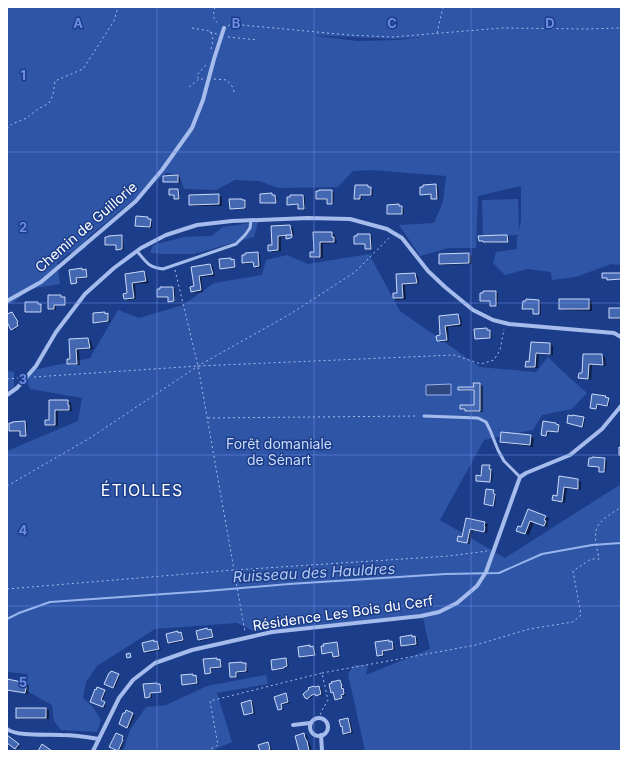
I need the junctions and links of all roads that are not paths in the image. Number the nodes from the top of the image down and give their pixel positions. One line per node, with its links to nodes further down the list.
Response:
1 (224, 28): 4 (street, Chemin de Guillorie)
2 (251, 220): 3 (street); 3 (lane); 5 (street)
3 (137, 251): 6 (street)
4 (7, 301)
5 (621, 337)
6 (7, 395)
7 (621, 406): 9 (street)
8 (424, 416): 9 (lane)
9 (520, 477): 14 (street, Résidence Les Bois du Cerf)
10 (310, 723): 11 (street); 13 (street); 13 (street)
11 (293, 725)
12 (7, 729): 14 (street)
13 (320, 735): 16 (street)
14 (99, 738): 15 (street, Résidence Les Bois du Cerf)
15 (93, 751)
16 (322, 751)

